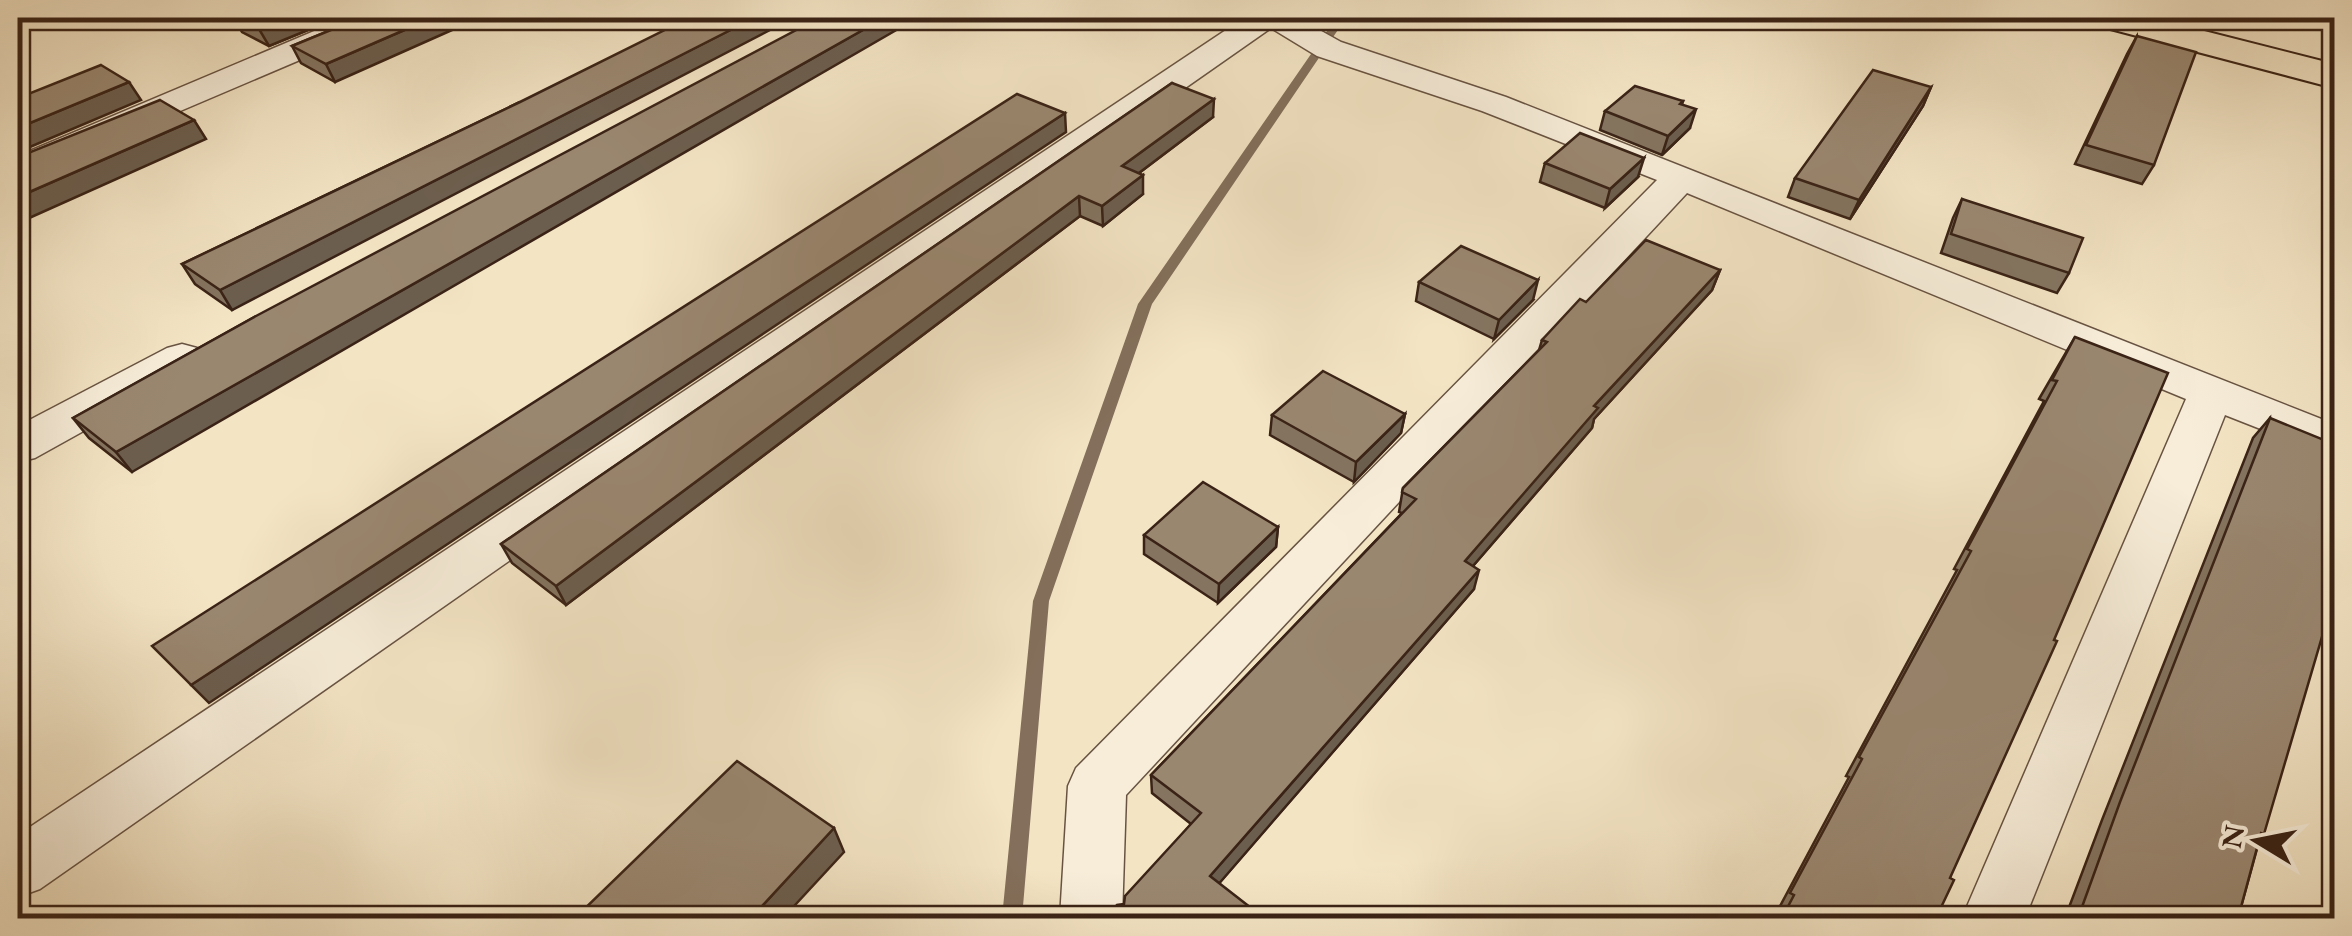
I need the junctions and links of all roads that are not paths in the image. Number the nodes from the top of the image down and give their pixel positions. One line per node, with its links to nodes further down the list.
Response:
1 (371, 18): 6 (street)
2 (1264, 18): 12 (street)
3 (1276, 18): 7 (street)
4 (2112, 18): 5 (highway)
5 (2334, 76)
6 (18, 169)
7 (1681, 177): 9 (street); 13 (street)
8 (210, 344): 11 (street)
9 (2210, 395): 10 (street); 14 (street)
10 (2334, 442)
11 (18, 446)
12 (18, 869)
13 (1090, 918)
14 (1994, 918)

